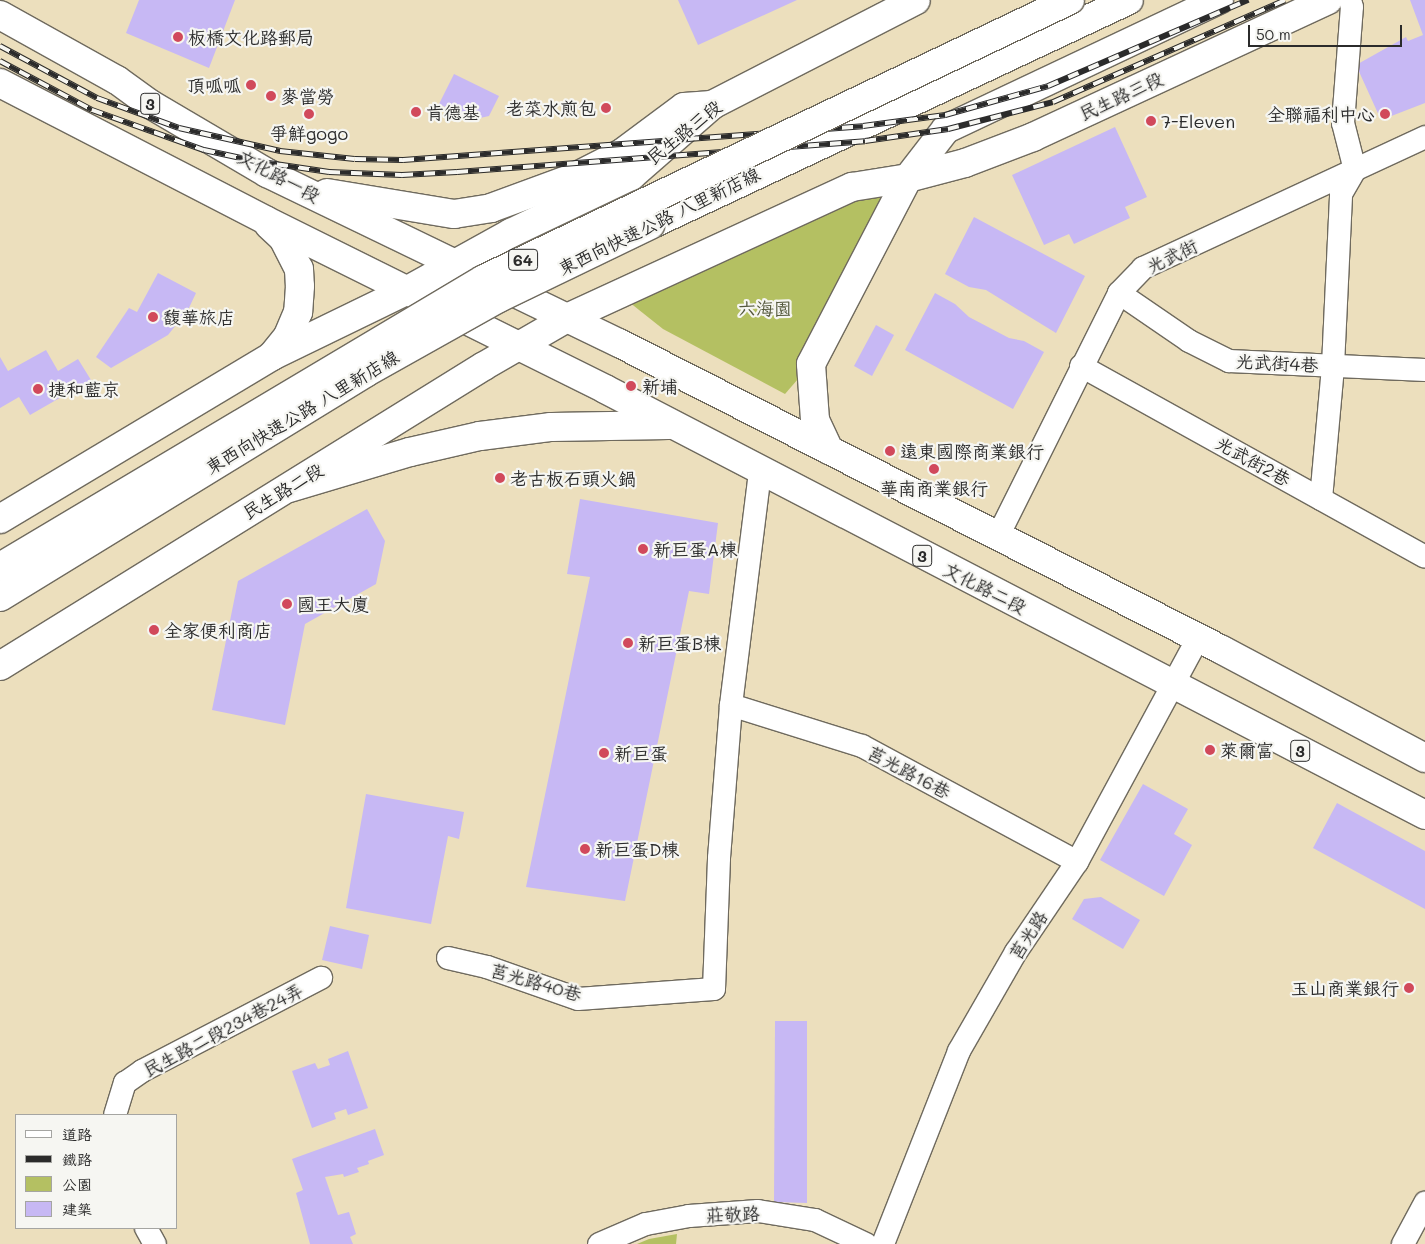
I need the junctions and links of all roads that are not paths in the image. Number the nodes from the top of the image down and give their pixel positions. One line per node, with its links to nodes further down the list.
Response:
1 (916, 0): 9 (main road, 民生路三段)
2 (1070, 0): 32 (main road, 東西向快速公路 八里新店線 / 64, bridge)
3 (1129, 0): 33 (main road, 東西向快速公路 八里新店線 / 64, bridge)
4 (1219, 0): 12 (main road)
5 (1328, 0): 12 (main road, 民生路三段)
6 (1350, 0): 11 (street)
7 (0, 15): 13 (main road, 文化路一段 / 3)
8 (0, 82): 14 (main road, 3)
9 (712, 105): 13 (main road); 15 (main road, 民生路三段)
10 (1425, 137): 11 (street, 光武街)
11 (1355, 170): 17 (street, 光武街); 22 (street)
12 (908, 178): 18 (main road, 民生路三段); 25 (main road)
13 (303, 189): 15 (main road, 文化路一段 / 3)
14 (264, 220): 16 (main road, 3); 20 (main road)
15 (453, 264): 16 (main road); 18 (main road, 文化路一段 / 3)
16 (408, 290): 19 (main road, 3); 20 (main road)
17 (1119, 293): 21 (street, 光武街); 22 (street, 光武街4巷)
18 (567, 318): 19 (main road, 民生路二段); 25 (main road, 3)
19 (517, 348): 24 (main road, 文化路二段 / 3); 27 (main road, 民生路二段)
20 (272, 356): 29 (main road)
21 (1081, 366): 28 (street, 光武街2巷); 30 (street, 光武街)
22 (1334, 366): 23 (street, 光武街4巷); 28 (street)
23 (1425, 370)
24 (670, 425): 26 (main road, 文化路二段 / 3); 27 (main road)
25 (828, 450): 30 (main road, 3)
26 (760, 472): 36 (main road, 文化路二段 / 3); 37 (street)
27 (289, 488): 35 (main road, 民生路二段)
28 (1321, 499): 31 (street, 光武街2巷)
29 (0, 519)
30 (997, 538): 34 (main road, 3)
31 (1425, 557)
32 (0, 567)
33 (0, 597)
34 (1198, 638): 36 (street, 莒光路); 38 (main road, 3)
35 (0, 666)
36 (1174, 687): 39 (main road, 文化路二段 / 3); 40 (street, 莒光路)
37 (731, 705): 40 (street, 莒光路16巷); 41 (street, 莒光路40巷)
38 (1425, 758)
39 (1425, 815)
40 (1077, 862): 49 (street, 莒光路)
41 (448, 958)
42 (321, 978): 43 (street, 民生路二段234巷24弄)
43 (115, 1114)
44 (1425, 1203): 50 (street)
45 (147, 1229): 46 (street)
46 (155, 1244)
47 (599, 1244): 48 (street, 莊敬路)
48 (866, 1244)
49 (883, 1244)
50 (1404, 1244)

